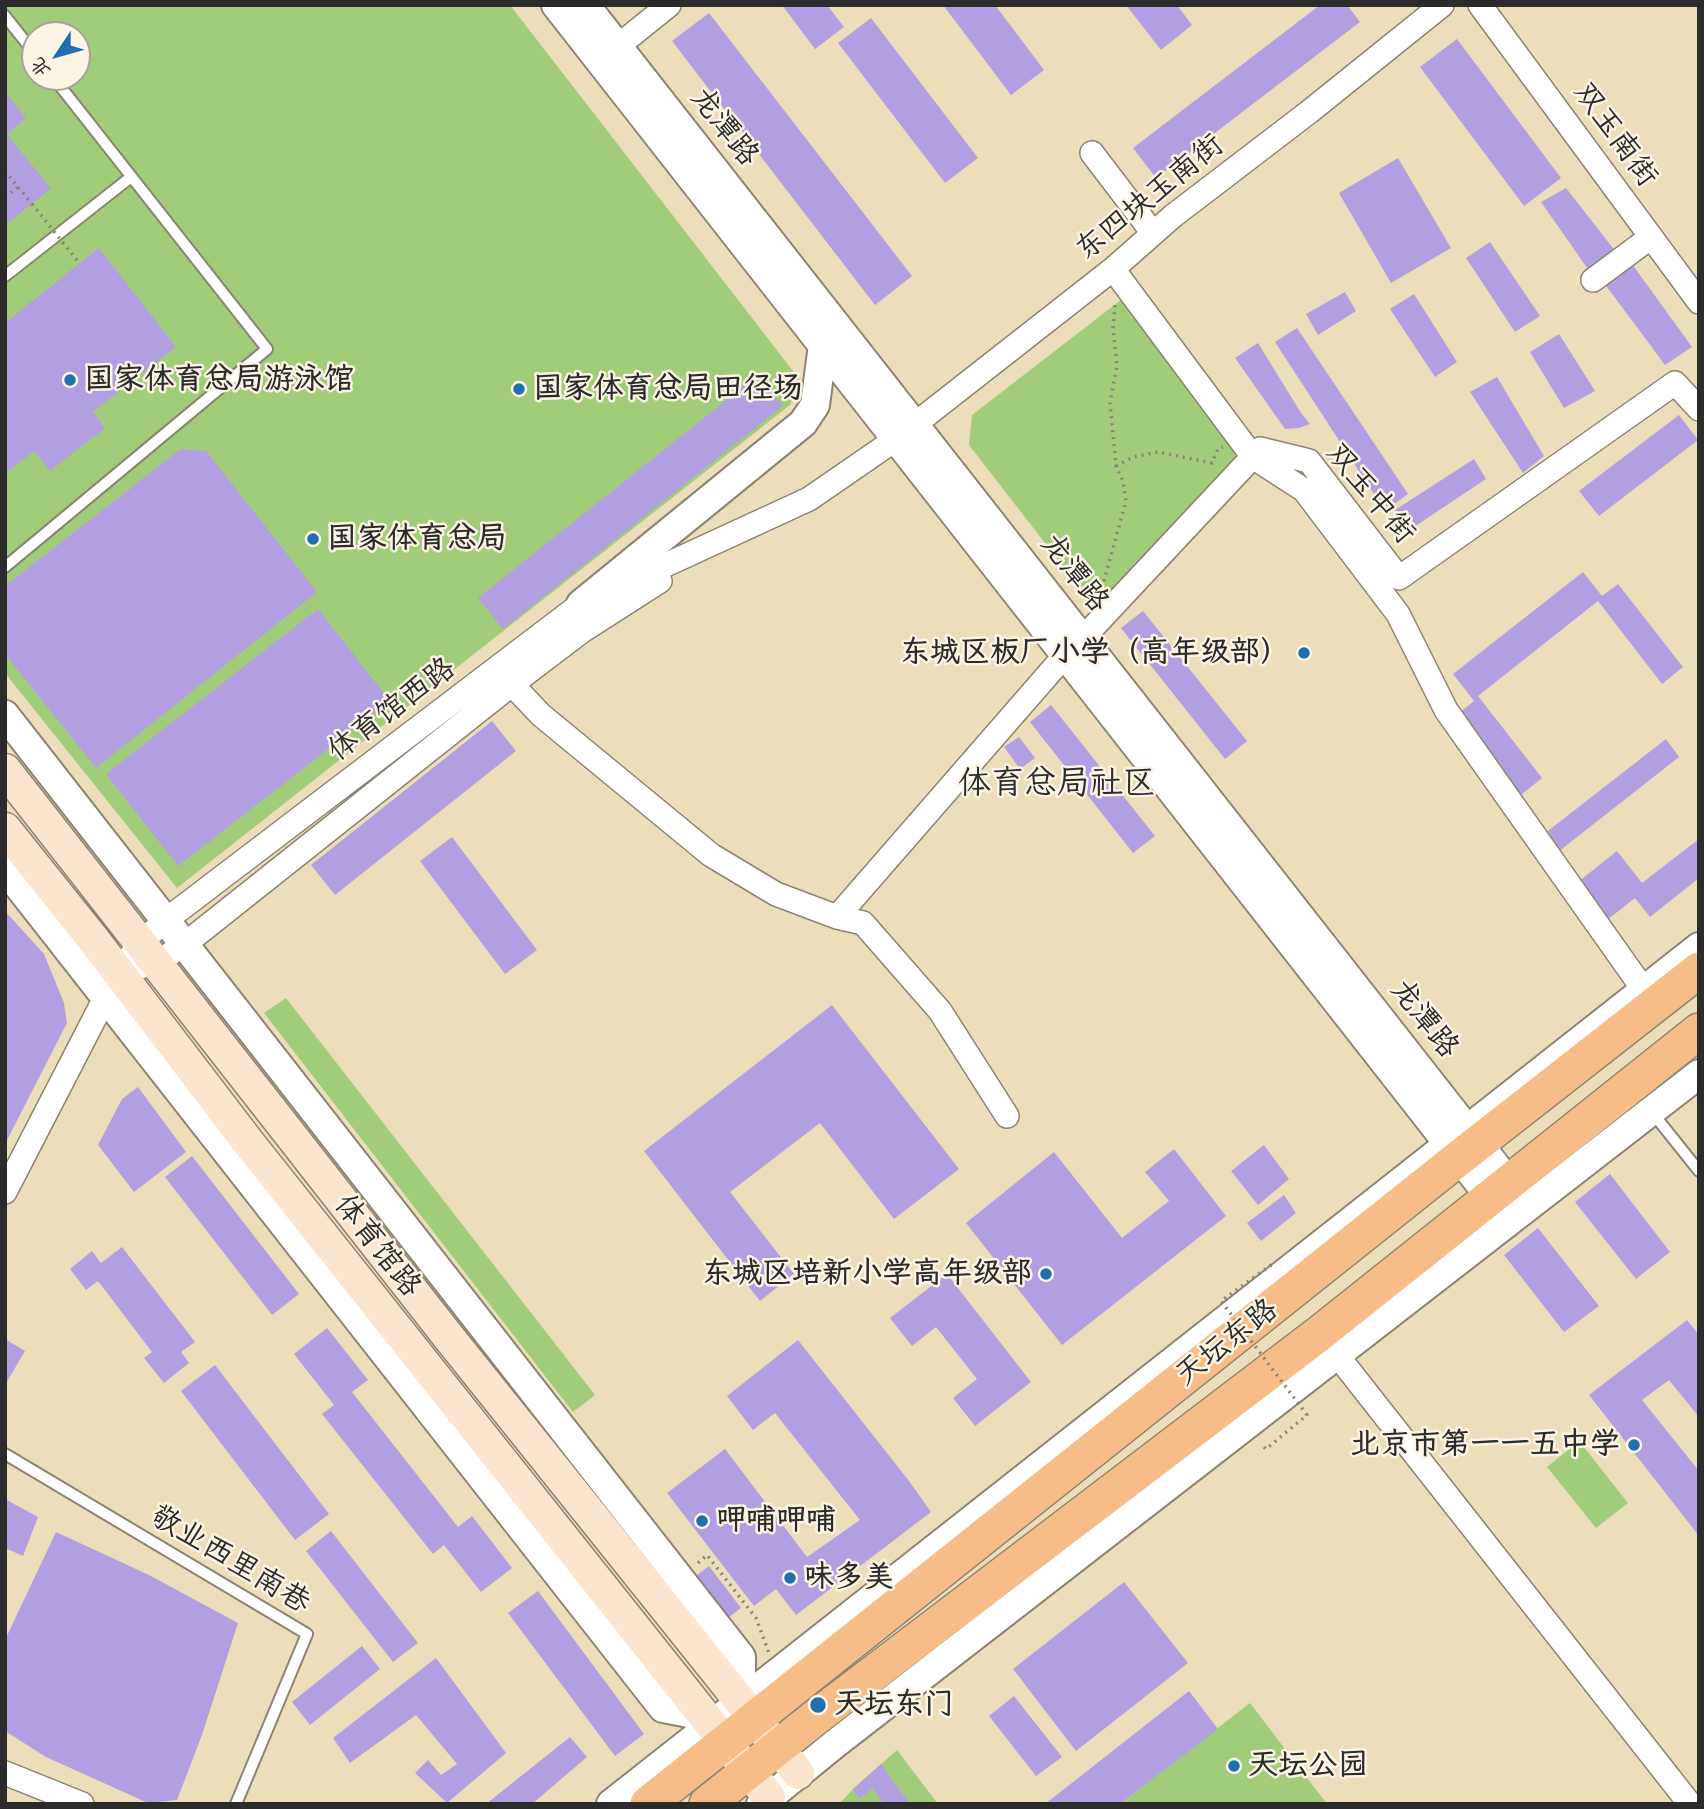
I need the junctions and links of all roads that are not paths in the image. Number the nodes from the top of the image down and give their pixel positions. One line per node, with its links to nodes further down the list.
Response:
1 (556, 5): 19 (street, 龙潭路)
2 (585, 5): 8 (street, 龙潭路)
3 (670, 5): 8 (street)
4 (1441, 5): 12 (street, 东四块玉南街)
5 (1480, 5): 13 (street, 双玉南街)
6 (5, 16): 7 (lane)
7 (21, 36)
8 (618, 46): 21 (street, 龙潭路)
9 (64, 91): 11 (lane)
10 (1092, 153): 12 (street)
11 (131, 177): 16 (lane); 24 (lane)
12 (1153, 233): 14 (street, 东四块玉南街)
13 (1651, 237): 15 (street, 双玉南街); 17 (street)
14 (1112, 269): 21 (street, 东四块玉南街); 22 (street)
15 (1691, 275): 18 (street, 双玉南街)
16 (5, 276)
17 (1593, 280)
18 (1699, 302)
19 (823, 345): 21 (street, 龙潭路); 25 (street)
20 (1699, 410): 22 (street, 双玉中街)
21 (906, 432): 23 (street, 体育馆西路); 26 (street, 龙潭路)
22 (1247, 449): 26 (street); 39 (street)
23 (730, 537): 25 (street, 体育馆西路); 27 (street, 体育馆西路)
24 (5, 567)
25 (581, 604): 27 (street, 体育馆西路)
26 (1074, 646): 32 (street); 44 (street, 龙潭路)
27 (505, 677): 32 (street); 33 (street, 体育馆西路); 34 (street, 体育馆西路)
28 (5, 715): 33 (street)
29 (5, 770): 36 (main road, 体育馆路)
30 (5, 829): 38 (main road, 体育馆路)
31 (5, 869): 38 (street)
32 (837, 917): 43 (street)
33 (166, 920): 34 (street); 36 (street, 体育馆西路)
34 (185, 944): 36 (street, 体育馆西路); 50 (street)
35 (1699, 947): 39 (street)
36 (148, 953): 38 (street, 体育馆西路); 50 (main road, 体育馆路)
37 (1699, 970): 39 (main road, 天坛东路)
38 (111, 984): 47 (street); 51 (main road, 体育馆路)
39 (1649, 997): 44 (main road, 天坛东路)
40 (1699, 1031): 42 (main road, 天坛东路)
41 (1699, 1074): 42 (street)
42 (1640, 1098): 45 (lane); 46 (main road, 天坛东路); 48 (street)
43 (1007, 1116)
44 (1463, 1143): 46 (street, 龙潭路); 50 (main road, 天坛东路)
45 (1699, 1171)
46 (1500, 1190): 48 (main road, 天坛东路)
47 (5, 1192)
48 (1329, 1344): 52 (main road, 天坛东路); 63 (street)
49 (5, 1454): 59 (lane, 敬业西里南巷)
50 (748, 1708): 51 (main road, 天坛东路); 52 (main road)
51 (717, 1733): 53 (main road, 体育馆路); 60 (street, 天坛东路); 61 (main road, 天坛东路)
52 (788, 1760): 53 (main road, 天坛东路); 56 (street, 天坛东路)
53 (747, 1772): 56 (main road, 体育馆路); 62 (main road, 天坛东路)
54 (5, 1773): 58 (street)
55 (5, 1783): 57 (street)
56 (765, 1801)
57 (53, 1804)
58 (82, 1804)
59 (236, 1804)
60 (611, 1804)
61 (648, 1804)
62 (707, 1804)
63 (1690, 1804)

